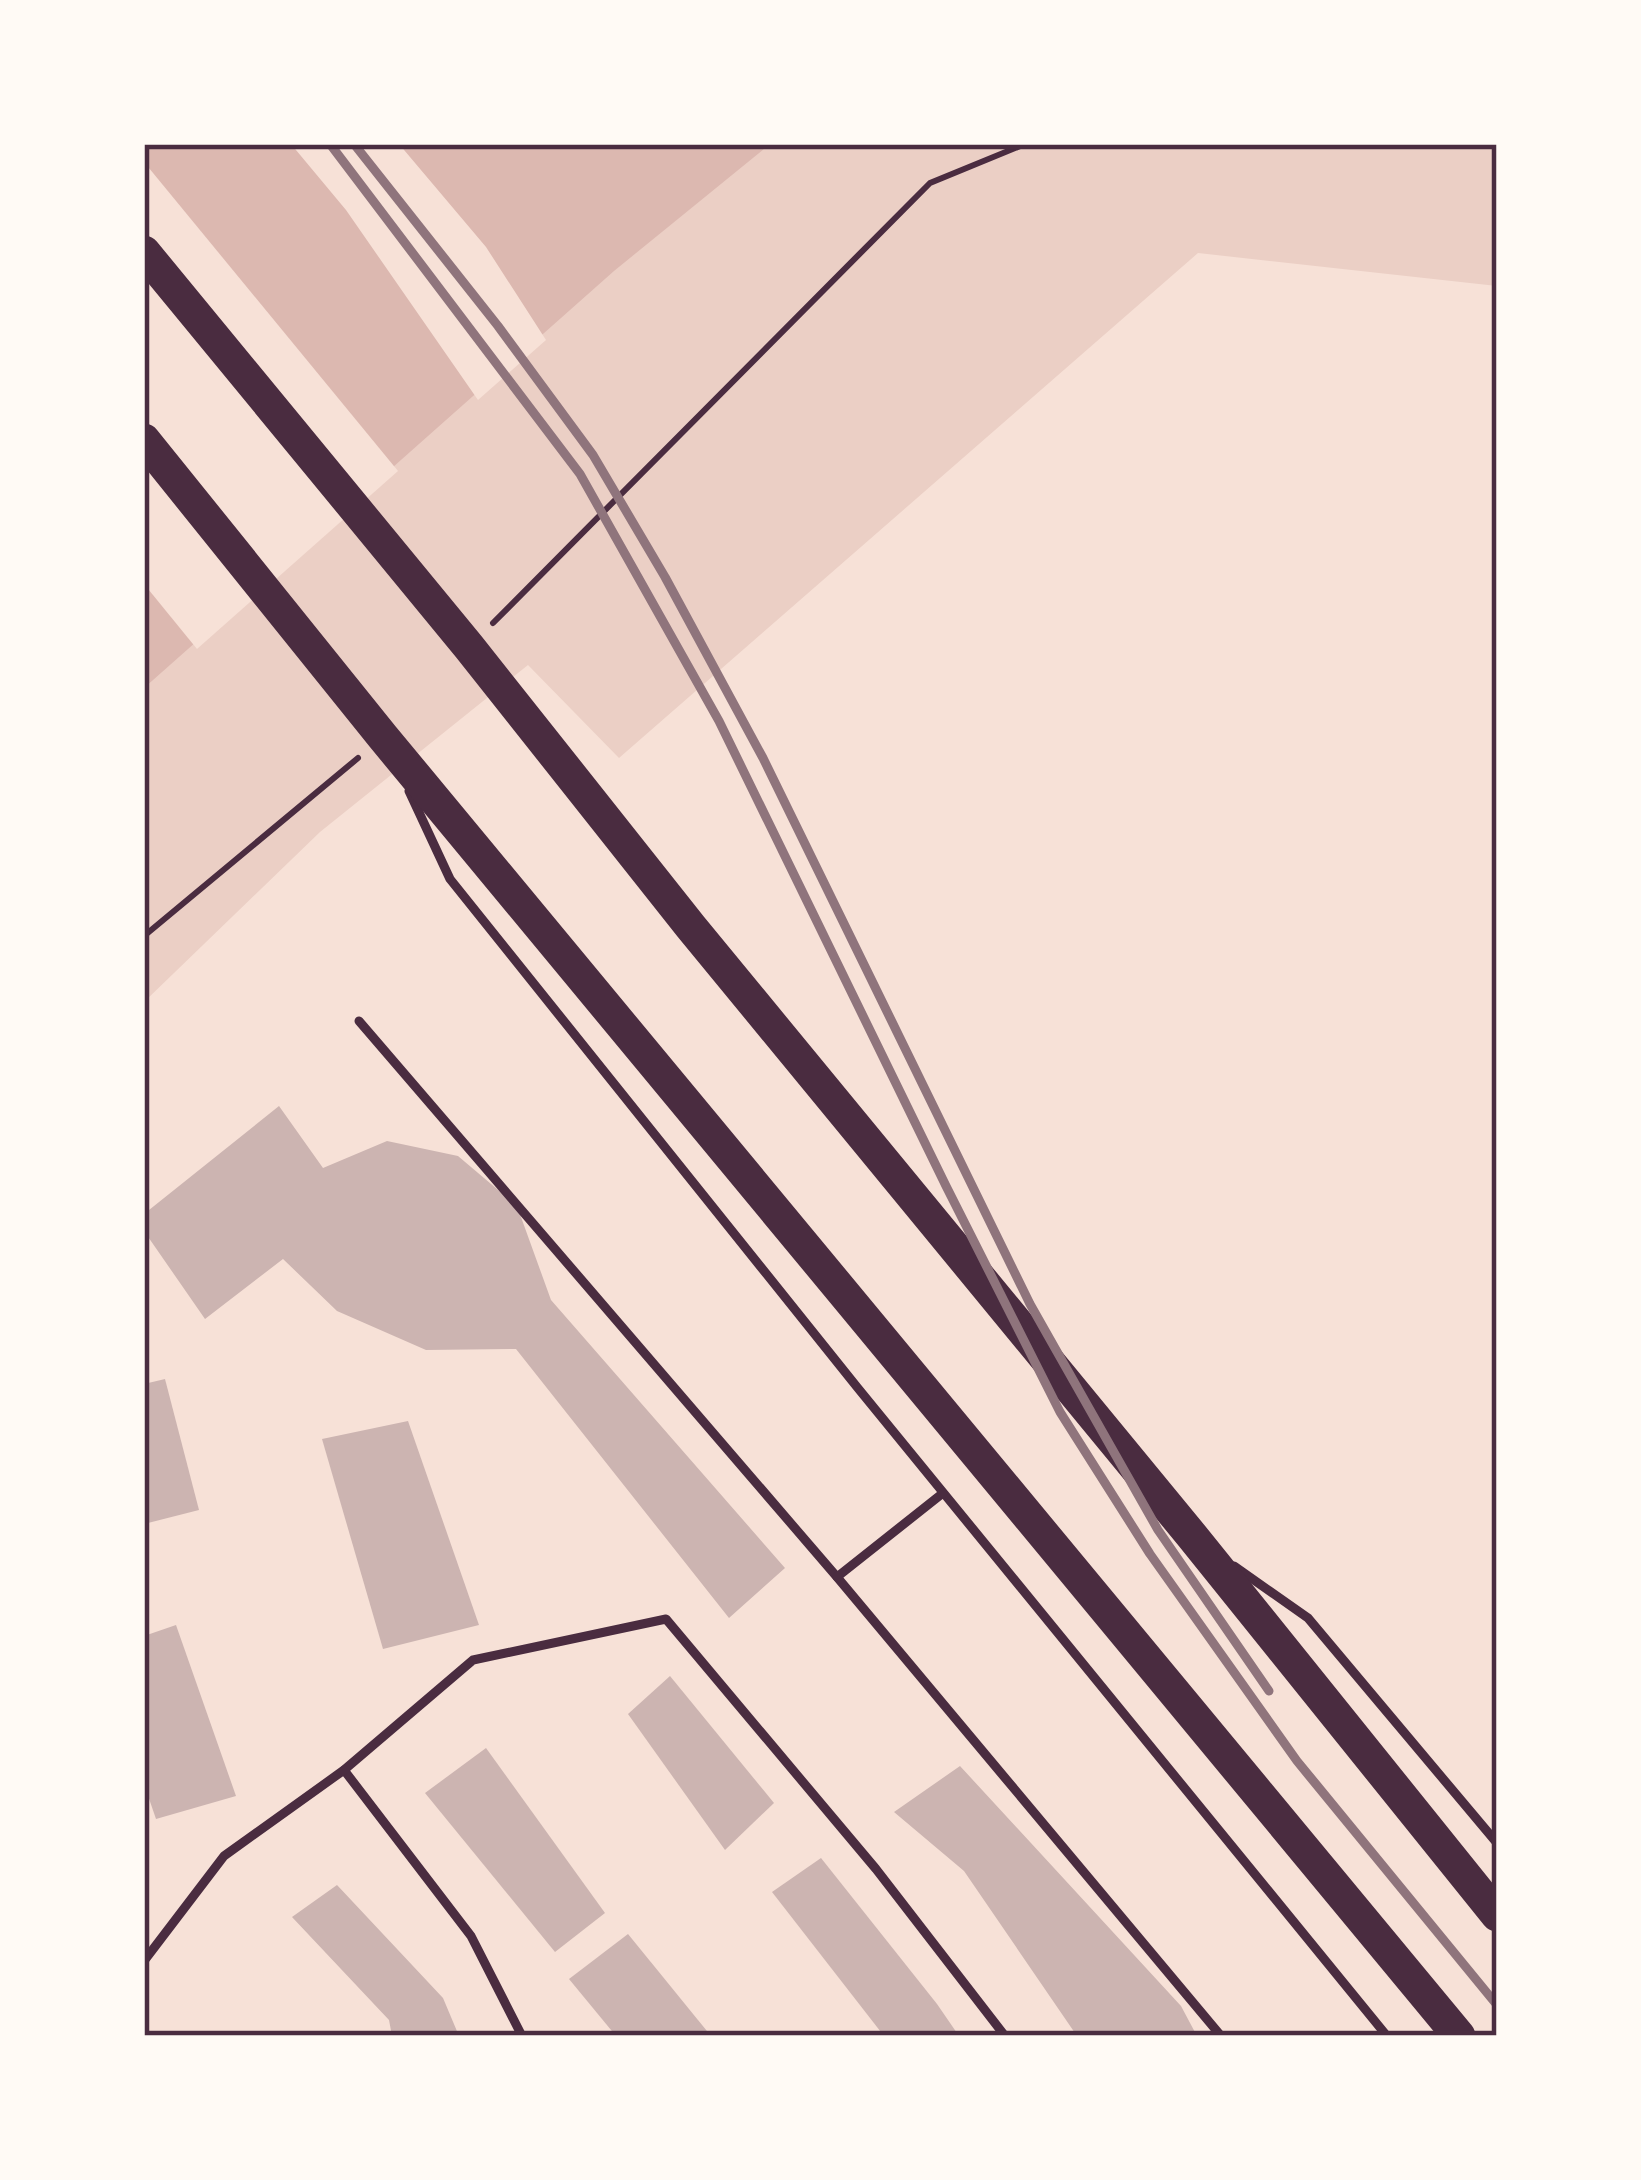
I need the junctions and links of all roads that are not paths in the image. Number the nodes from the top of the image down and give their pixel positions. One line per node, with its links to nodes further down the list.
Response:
1 (144, 252): 6 (highway)
2 (144, 440): 3 (highway)
3 (383, 737): 5 (lane); 16 (highway)
4 (359, 1021): 7 (lane)
5 (944, 1493): 7 (lane); 15 (lane)
6 (1192, 1536): 9 (lane); 10 (highway)
7 (837, 1577): 14 (lane)
8 (344, 1770): 11 (lane); 12 (lane); 13 (lane)
9 (1497, 1844)
10 (1497, 1915)
11 (144, 1961)
12 (522, 2036)
13 (1005, 2036)
14 (1221, 2036)
15 (1387, 2036)
16 (1459, 2036)

